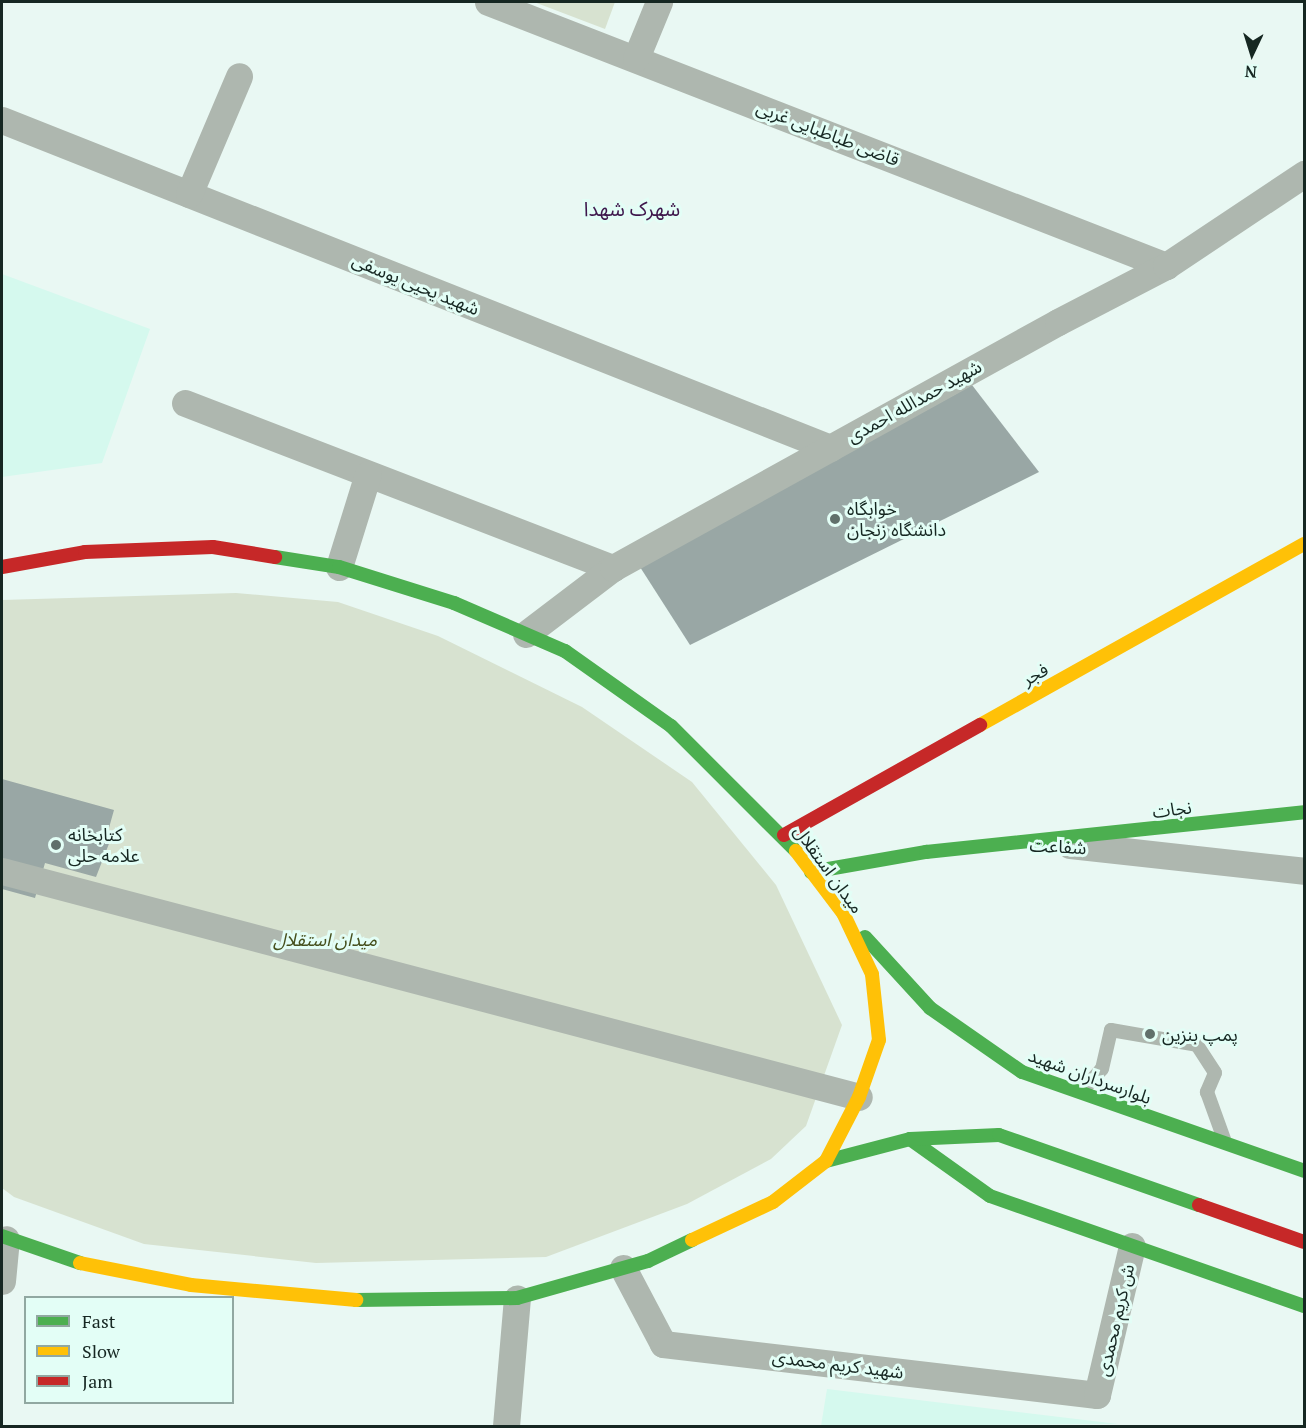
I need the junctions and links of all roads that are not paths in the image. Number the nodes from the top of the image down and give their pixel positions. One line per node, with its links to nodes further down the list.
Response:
1 (489, 2): 3 (street, قاضی طباطبایی غربی)
2 (658, 2): 3 (street)
3 (636, 58): 8 (street, قاضی طباطبایی غربی)
4 (239, 76): 7 (street)
5 (2, 120): 7 (street, شهید یحیی یوسفی)
6 (1305, 174): 8 (street, شهید حمدالله احمدی)
7 (189, 194): 10 (street, شهید یحیی یوسفی)
8 (1166, 266): 10 (street, شهید حمدالله احمدی)
9 (185, 403): 11 (street)
10 (830, 448): 15 (street, شهید حمدالله احمدی)
11 (368, 474): 14 (street); 15 (street)
12 (1305, 544): 18 (main road, فجر)
13 (2, 567): 14 (main road, میدان استقلال)
14 (339, 567): 16 (main road, میدان استقلال)
15 (613, 568): 16 (street, شهید حمدالله احمدی)
16 (526, 634): 18 (main road, میدان استقلال)
17 (1305, 812): 19 (main road, نجات)
18 (784, 835): 22 (main road, میدان استقلال)
19 (1044, 842): 21 (street, شفاعت); 22 (main road, شفاعت)
20 (2, 871): 25 (street)
21 (1305, 871)
22 (811, 872): 23 (main road, میدان استقلال)
23 (843, 913): 24 (main road, بلوارسرداران شهید); 25 (main road, میدان استقلال)
24 (1081, 1093): 27 (main road, بلوارسرداران شهید); 27 (lane)
25 (859, 1098): 28 (main road, میدان استقلال)
26 (910, 1139): 28 (main road); 31 (main road); 32 (main road)
27 (1226, 1144): 29 (main road, بلوارسرداران شهید)
28 (826, 1161): 33 (main road, میدان استقلال)
29 (1305, 1171)
30 (4, 1237): 34 (street); 35 (main road, میدان استقلال)
31 (1305, 1242)
32 (1132, 1246): 36 (main road); 37 (street, ش کریم محمدی)
33 (623, 1268): 35 (main road, میدان استقلال); 37 (street, شهید کریم محمدی)
34 (2, 1281)
35 (517, 1298): 38 (street)
36 (1305, 1306)
37 (1097, 1395)
38 (506, 1426)

